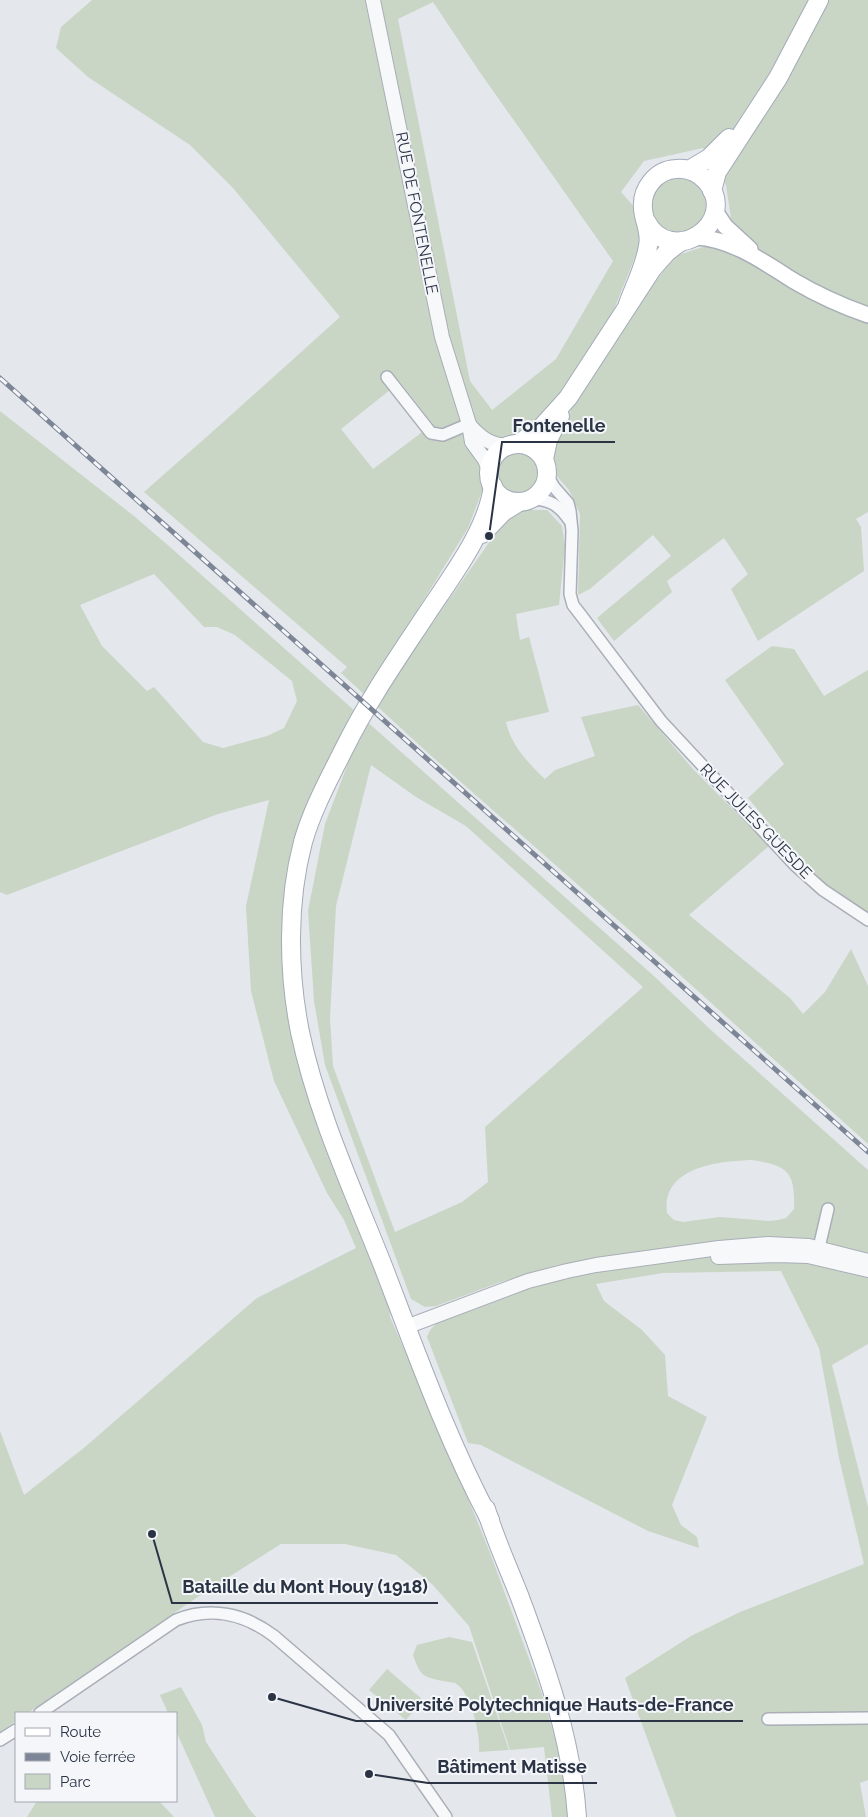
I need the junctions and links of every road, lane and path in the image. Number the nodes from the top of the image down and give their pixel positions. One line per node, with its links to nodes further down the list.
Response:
1 (373, 0): 14 (street, RUE DE FONTENELLE)
2 (812, 0): 4 (main road)
3 (819, 0): 5 (main road)
4 (689, 170): 5 (main road); 7 (main road)
5 (712, 191): 6 (main road)
6 (715, 211): 8 (main road); 9 (main road)
7 (646, 221): 8 (main road); 10 (main road)
8 (688, 240): 9 (main road); 10 (main road)
9 (764, 262): 11 (main road)
10 (628, 304): 13 (main road)
11 (868, 315)
12 (387, 377): 14 (street)
13 (568, 398): 15 (main road); 16 (main road)
14 (469, 424): 15 (street, RUE DE FONTENELLE); 17 (street, RUE DE FONTENELLE)
15 (513, 445): 16 (main road); 17 (main road)
16 (546, 467): 18 (main road); 19 (street)
17 (491, 479): 18 (main road); 20 (main road)
18 (524, 501): 19 (street); 20 (main road)
19 (570, 521): 21 (street, RUE JULES GUESDE)
20 (467, 551): 26 (main road)
21 (868, 920)
22 (828, 1209): 23 (street)
23 (818, 1253): 24 (street); 25 (street); 26 (street)
24 (868, 1261)
25 (868, 1270)
26 (411, 1325): 31 (main road)
27 (41, 1712): 33 (street)
28 (768, 1718): 29 (street)
29 (868, 1718)
30 (15, 1731): 32 (street)
31 (564, 1735): 36 (main road); 37 (main road)
32 (0, 1740)
33 (437, 1804): 34 (street); 35 (street)
34 (446, 1817)
35 (453, 1817)
36 (577, 1817)
37 (589, 1817)

